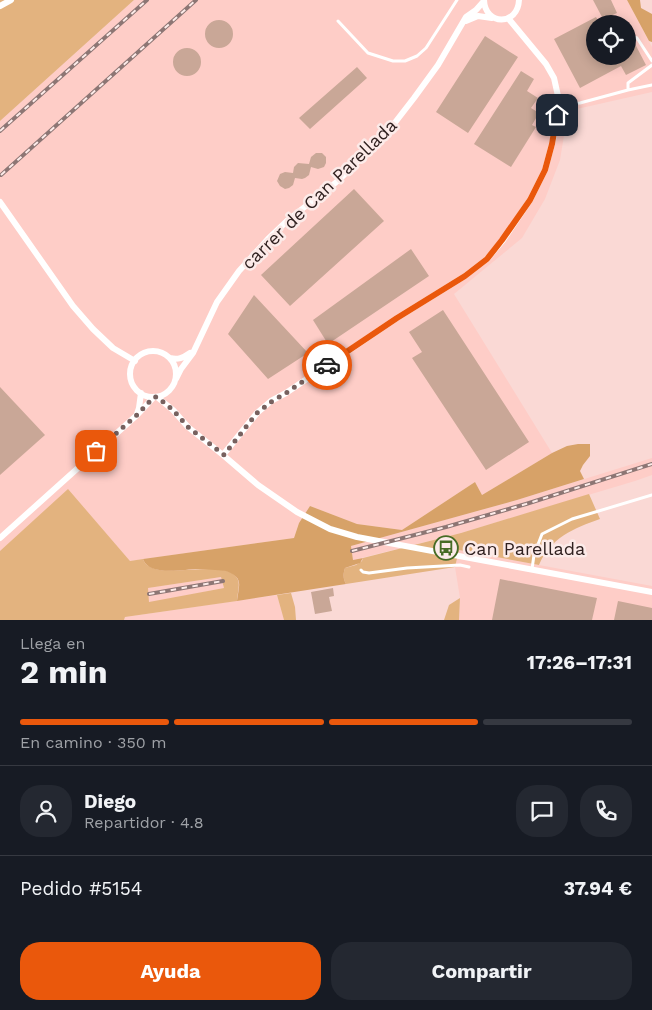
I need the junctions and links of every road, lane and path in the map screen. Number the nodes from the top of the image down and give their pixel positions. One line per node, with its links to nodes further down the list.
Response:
1 (11, 0): 5 (street)
2 (457, 0): 9 (lane)
3 (519, 0): 6 (street)
4 (484, 1): 8 (street); 10 (street, carrer de Can Parellada)
5 (0, 6)
6 (516, 11): 7 (street); 11 (street)
7 (508, 18): 8 (street); 11 (street)
8 (496, 19): 10 (street)
9 (338, 21)
10 (461, 25): 19 (street, carrer de Can Parellada)
11 (523, 35): 17 (street)
12 (636, 38): 13 (lane)
13 (652, 61)
14 (652, 66): 16 (lane)
15 (652, 85): 16 (lane)
16 (628, 90): 17 (lane)
17 (558, 104): 28 (street)
18 (0, 202): 21 (street)
19 (200, 340): 20 (street, carrer de Can Parellada); 22 (street, carrer de Can Parellada)
20 (169, 358): 21 (street); 22 (street)
21 (135, 361): 24 (street)
22 (176, 379): 23 (street)
23 (168, 392): 25 (street); 27 (street)
24 (141, 393): 25 (street); 26 (street)
25 (156, 397): 26 (street); 27 (street)
26 (137, 415): 30 (street)
27 (178, 416): 28 (street)
28 (224, 455): 33 (street)
29 (652, 495): 33 (lane)
30 (0, 538)
31 (469, 567): 32 (lane)
32 (361, 570)
33 (532, 570): 34 (street)
34 (652, 592)

